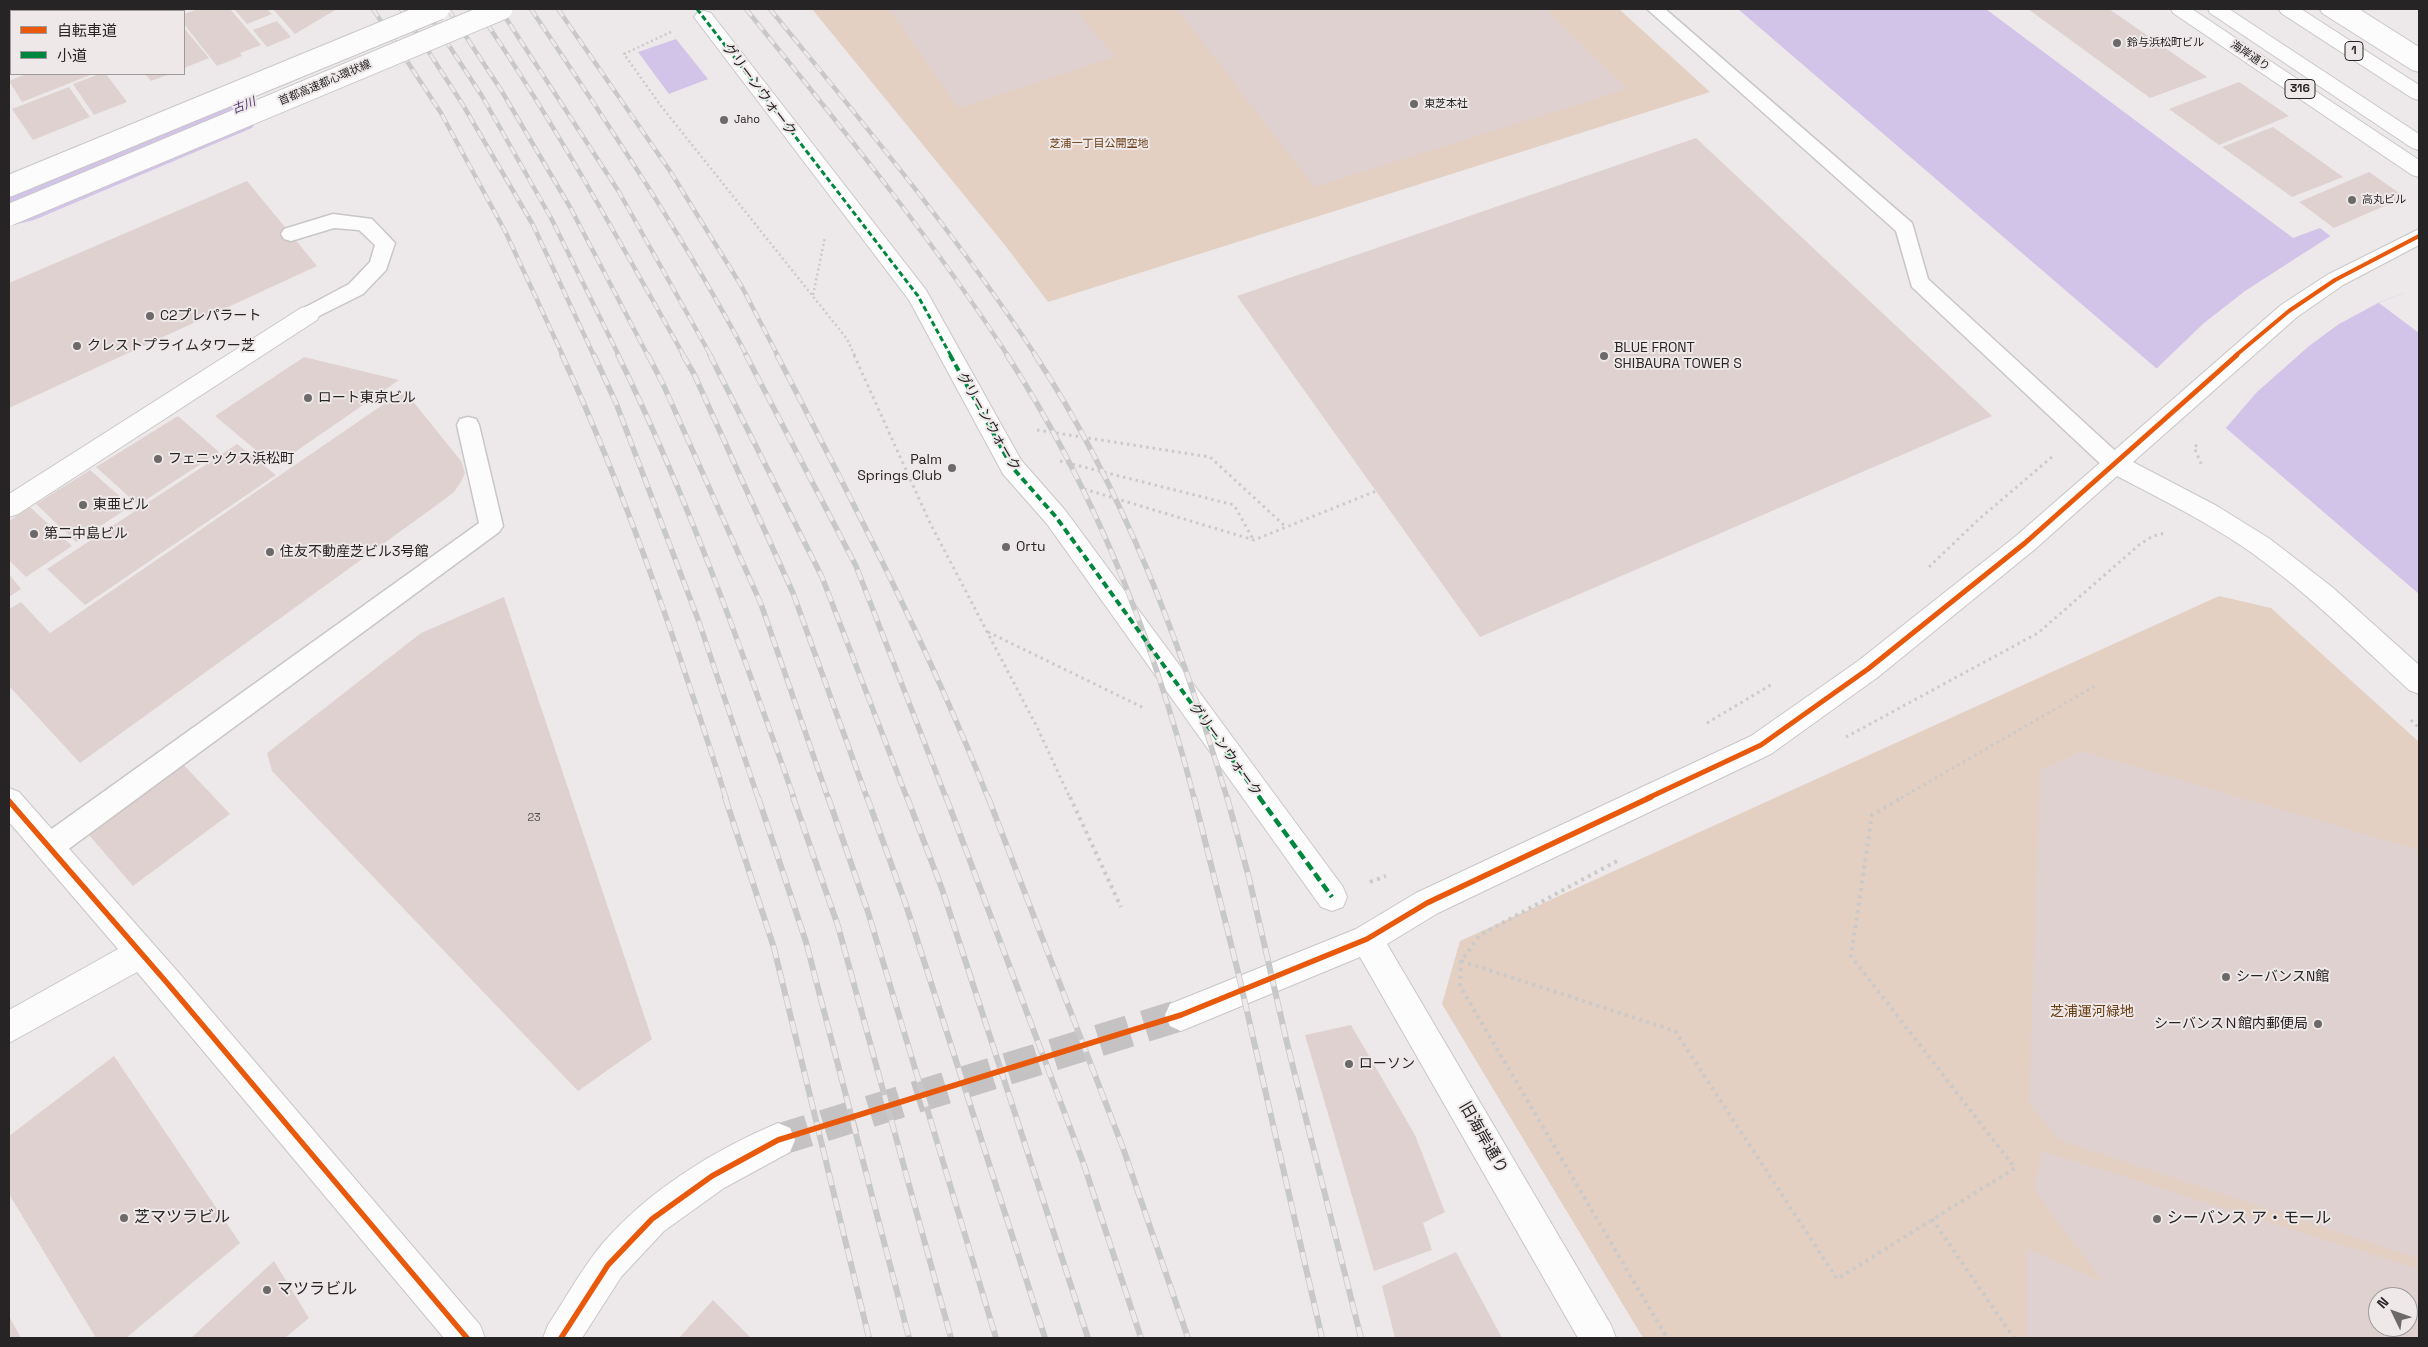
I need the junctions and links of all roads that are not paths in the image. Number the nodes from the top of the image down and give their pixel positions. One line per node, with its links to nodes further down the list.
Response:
1 (439, 9): 15 (main road, 首都高速都心環状線, bridge)
2 (502, 9): 16 (main road, 首都高速都心環状線, bridge)
3 (1655, 9): 21 (lane)
4 (2180, 9): 14 (main road, 海岸通り / 316)
5 (2217, 9): 13 (main road)
6 (2288, 9): 12 (main road, 1)
7 (2329, 9): 11 (main road)
8 (2346, 9): 10 (main road)
9 (704, 17): 26 (main road, グリーンウォーク)
10 (2419, 55)
11 (2419, 66)
12 (2419, 94)
13 (2419, 143)
14 (2419, 170)
15 (9, 186)
16 (9, 215)
17 (291, 234): 19 (lane)
18 (2419, 236): 21 (main road)
19 (309, 314): 22 (main road)
20 (468, 424): 25 (lane)
21 (2116, 464): 23 (main road); 27 (main road)
22 (9, 507)
23 (2419, 682)
24 (9, 801): 25 (main road)
25 (49, 847): 28 (main road)
26 (1332, 897)
27 (1367, 939): 29 (main road); 34 (main road, 旧海岸通り)
28 (142, 953): 30 (main road); 32 (main road)
29 (1181, 1015)
30 (9, 1028)
31 (778, 1140): 33 (main road)
32 (467, 1338)
33 (561, 1338)
34 (1598, 1338)

